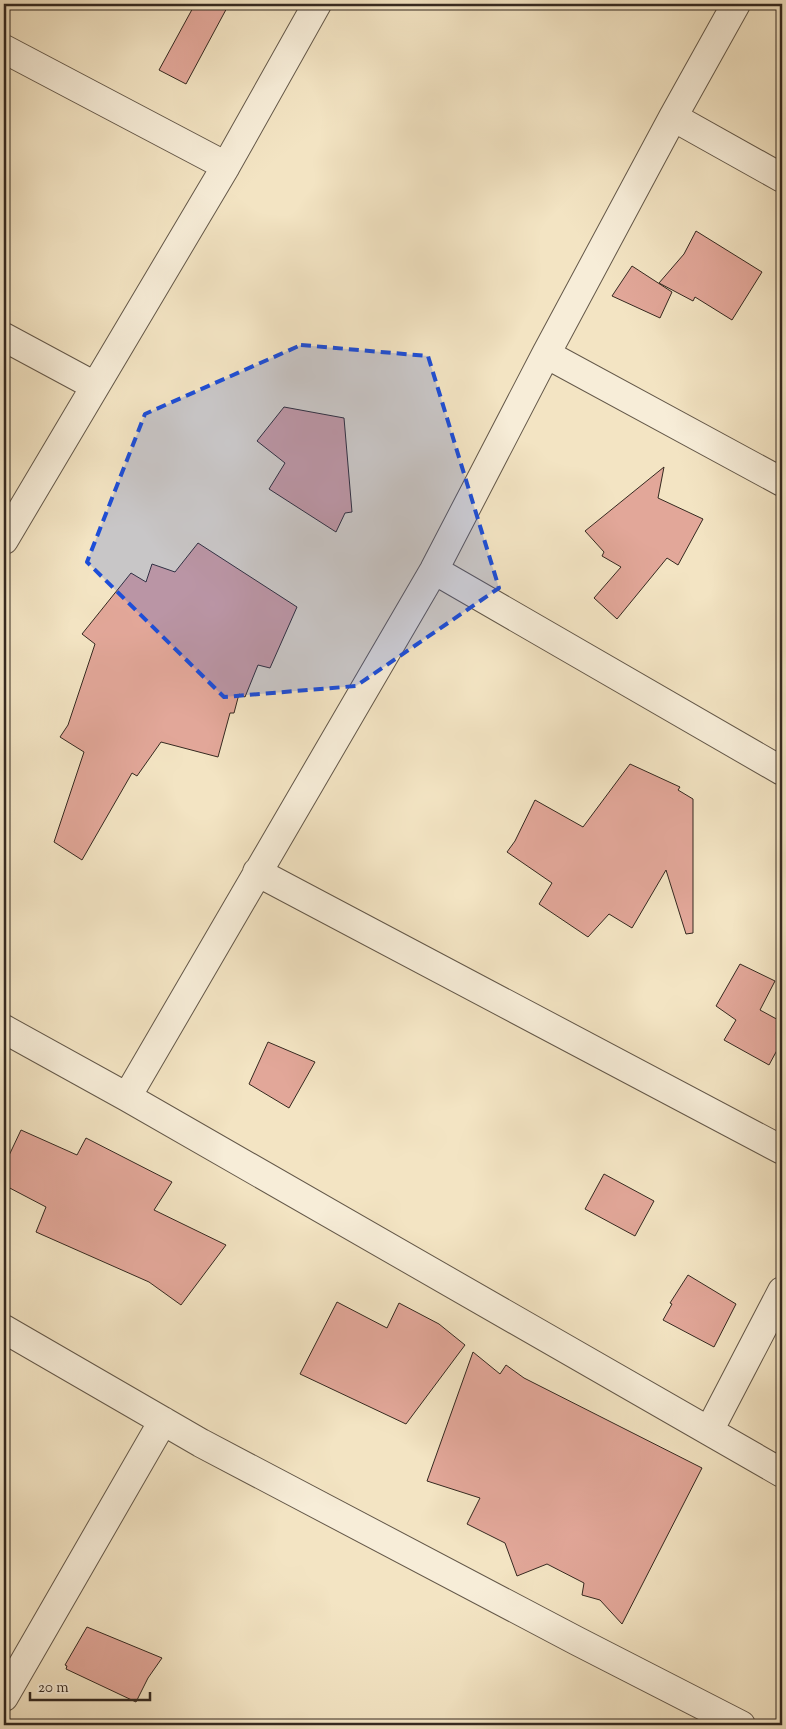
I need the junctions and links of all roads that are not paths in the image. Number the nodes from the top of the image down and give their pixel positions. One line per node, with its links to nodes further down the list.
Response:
1 (317, 4): 5 (street)
2 (736, 4): 4 (street)
3 (4, 49): 5 (street)
4 (673, 117): 6 (street); 8 (street)
5 (226, 166): 9 (street)
6 (782, 178)
7 (4, 337): 9 (street)
8 (546, 354): 10 (street); 12 (street)
9 (95, 386): 11 (street)
10 (782, 482)
11 (4, 540)
12 (434, 570): 13 (street); 14 (street)
13 (782, 771)
14 (257, 872): 16 (street); 17 (street)
15 (4, 1029): 16 (street)
16 (127, 1097): 21 (street)
17 (782, 1150)
18 (782, 1291): 21 (street)
19 (4, 1329): 20 (street)
20 (163, 1421): 23 (street); 24 (street)
21 (709, 1431): 22 (street)
22 (782, 1473)
23 (4, 1696)
24 (742, 1725)

